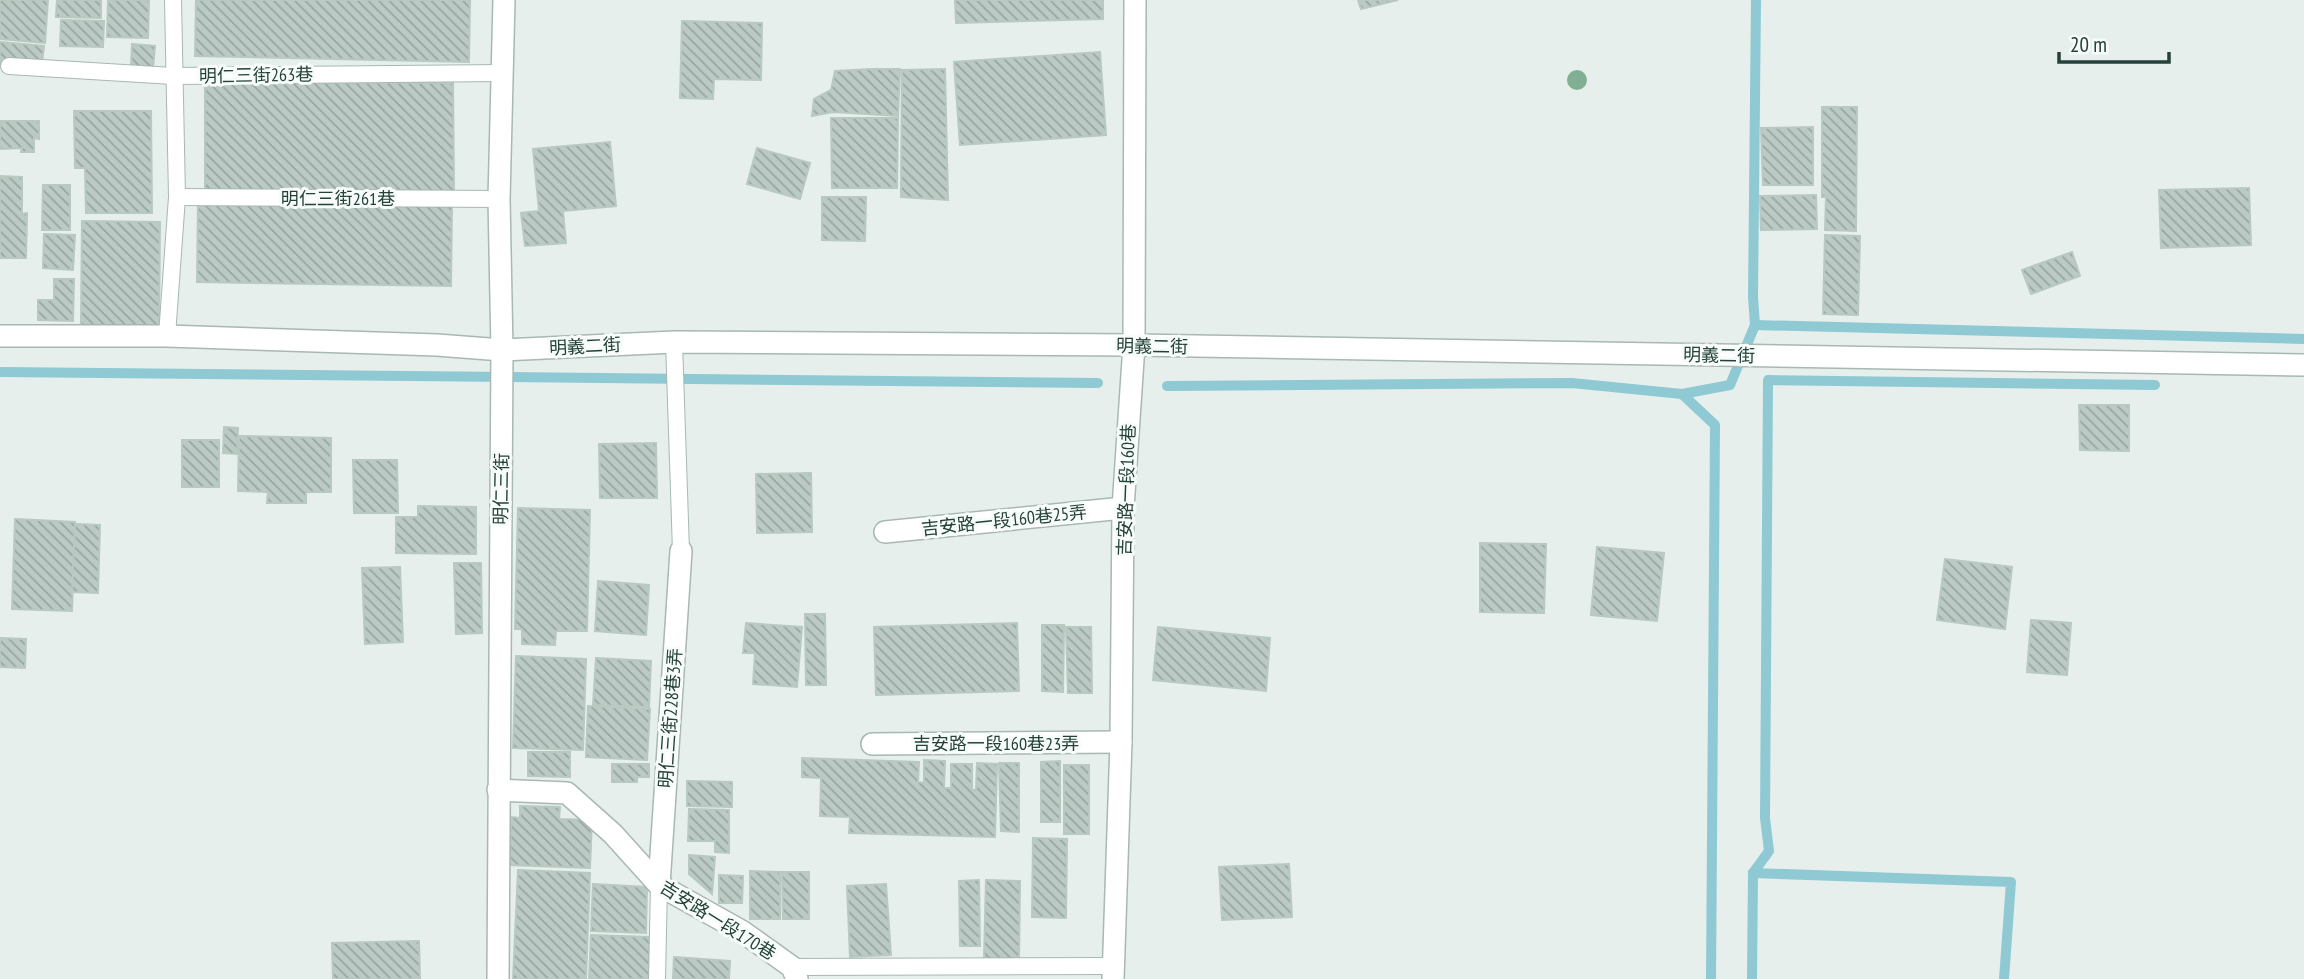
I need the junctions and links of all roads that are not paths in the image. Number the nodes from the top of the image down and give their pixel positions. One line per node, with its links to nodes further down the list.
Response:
1 (173, 0): 6 (lane)
2 (504, 0): 5 (street, 明仁三街)
3 (1135, 0): 12 (street, 吉安路一段160巷)
4 (9, 65): 6 (lane, 明仁三街263巷)
5 (503, 73): 6 (lane, 明仁三街263巷); 8 (street, 明仁三街)
6 (173, 76): 7 (lane)
7 (177, 198): 8 (lane, 明仁三街261巷); 10 (lane)
8 (499, 199): 13 (street, 明仁三街)
9 (0, 336): 10 (street, 明義二街)
10 (167, 336): 13 (street, 明義二街)
11 (674, 342): 12 (street, 明義二街); 13 (street, 明義二街); 17 (lane)
12 (1133, 345): 14 (street, 明義二街); 15 (street, 吉安路一段160巷)
13 (502, 350): 20 (street, 明仁三街)
14 (2304, 365)
15 (1123, 508): 16 (street, 吉安路一段160巷25弄); 18 (street, 吉安路一段160巷)
16 (885, 532)
17 (681, 551): 21 (street, 明仁三街228巷3弄)
18 (1121, 742): 19 (street, 吉安路一段160巷23弄); 22 (street, 吉安路一段160巷)
19 (872, 744)
20 (498, 790): 21 (street, 吉安路一段170巷); 24 (street, 明仁三街)
21 (659, 886): 23 (street, 吉安路一段170巷); 25 (lane)
22 (1113, 972): 23 (lane)
23 (794, 973)
24 (498, 979)
25 (657, 979)

